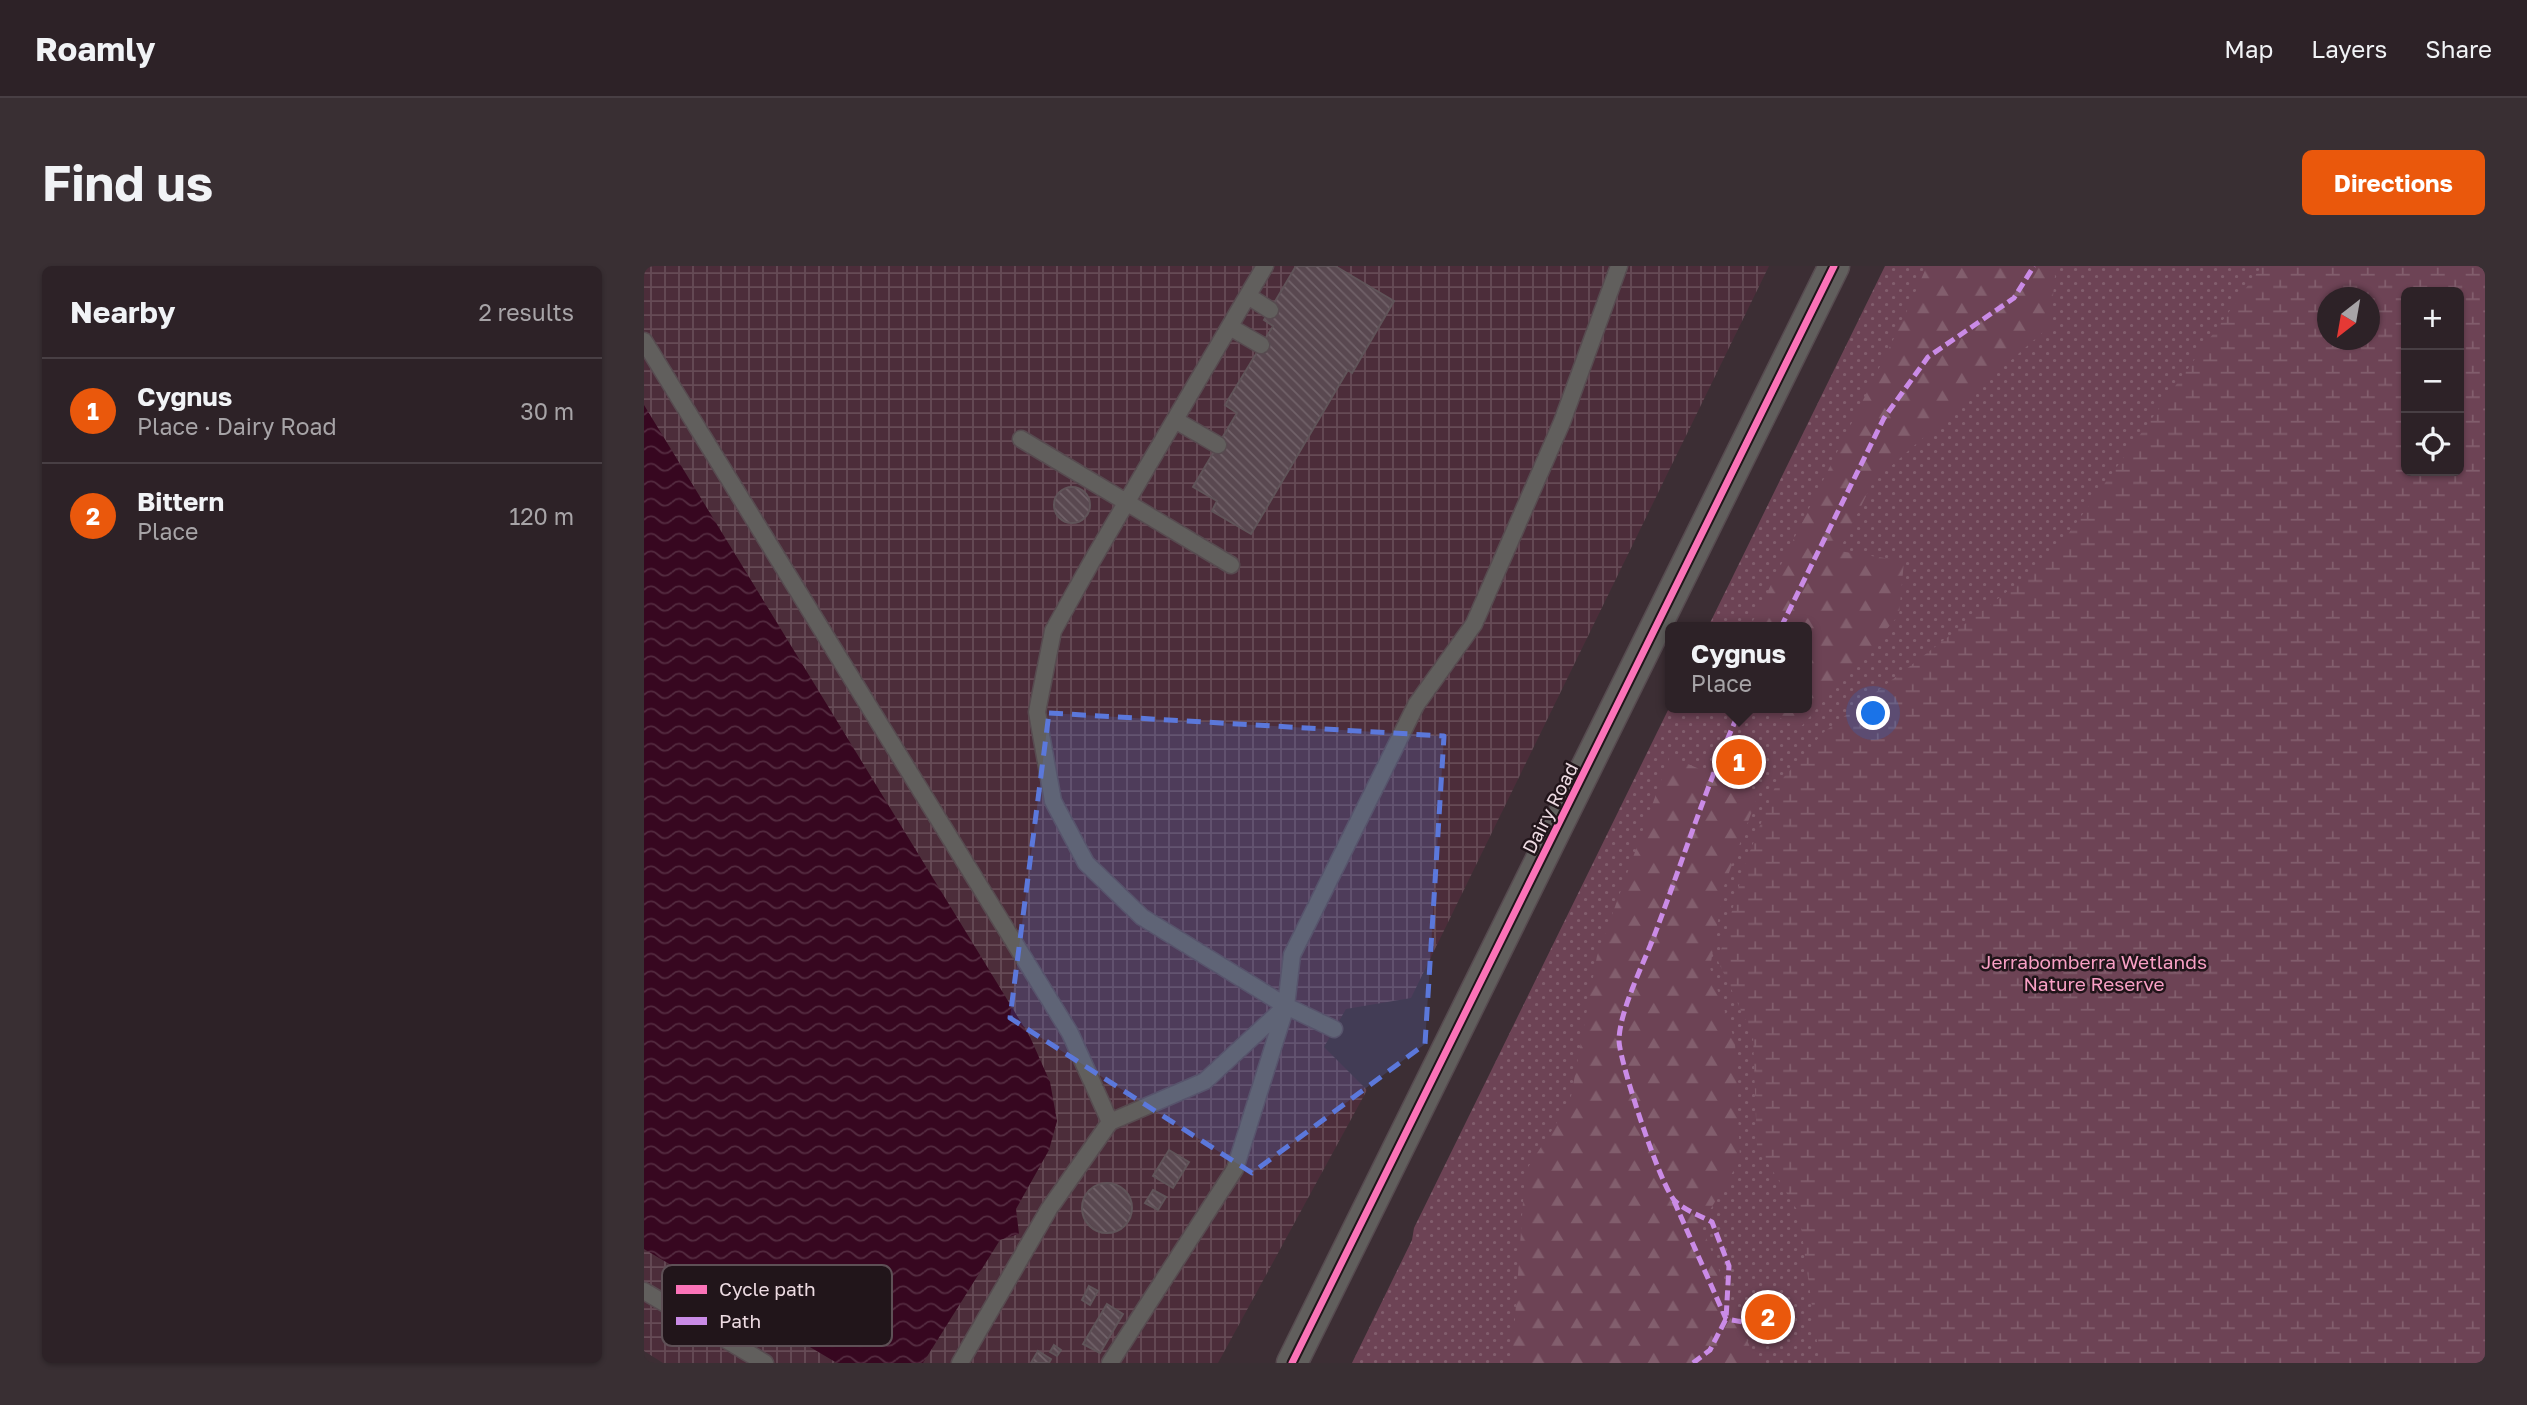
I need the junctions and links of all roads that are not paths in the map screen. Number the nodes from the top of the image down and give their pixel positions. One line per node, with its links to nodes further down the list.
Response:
1 (1265, 266): 4 (lane)
2 (1619, 266): 14 (lane)
3 (1834, 266): 23 (street, Dairy Road)
4 (1248, 296): 5 (lane); 6 (lane)
5 (1270, 310)
6 (1230, 327): 8 (lane); 9 (lane)
7 (644, 341): 16 (lane)
8 (1261, 345)
9 (1175, 419): 11 (lane); 12 (lane)
10 (1021, 439): 12 (lane)
11 (1218, 445)
12 (1126, 503): 13 (lane); 14 (lane)
13 (1231, 565)
14 (1286, 1006): 15 (lane); 16 (lane); 22 (lane)
15 (1334, 1029)
16 (1110, 1122): 21 (lane)
17 (644, 1291): 18 (lane)
18 (662, 1302)
19 (736, 1346): 20 (lane)
20 (765, 1363)
21 (960, 1363)
22 (1110, 1363)
23 (1292, 1363)

